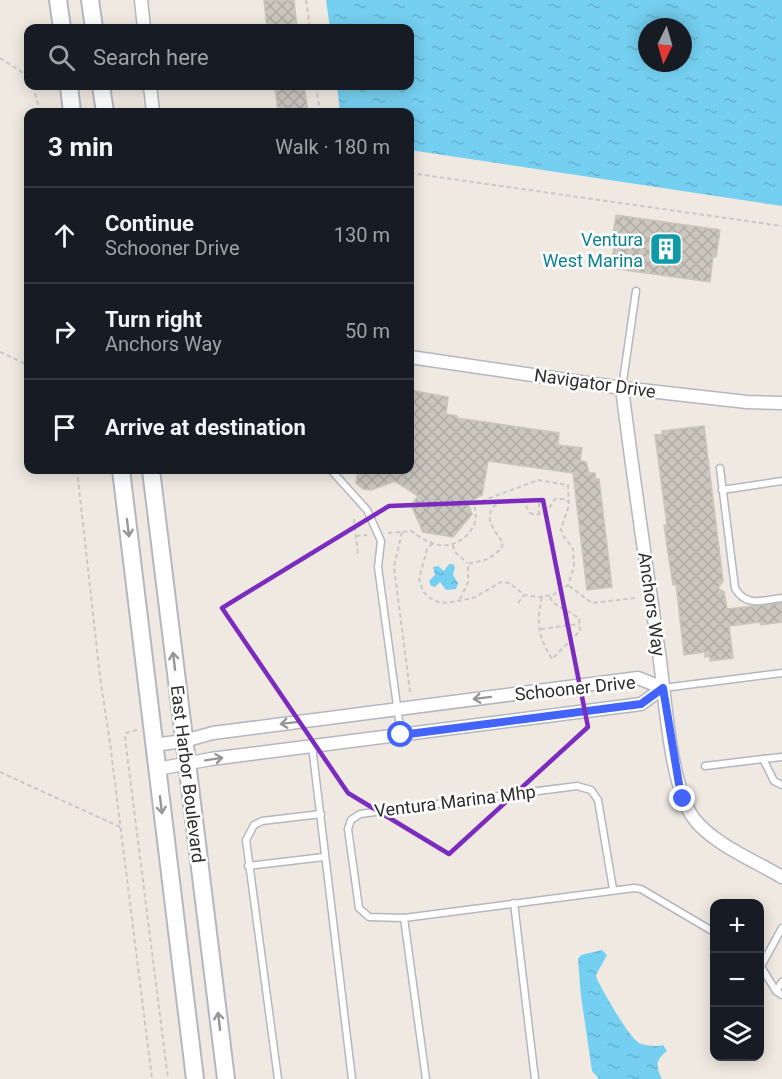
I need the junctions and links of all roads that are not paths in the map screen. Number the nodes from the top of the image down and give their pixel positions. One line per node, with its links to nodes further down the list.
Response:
1 (58, 0): 4 (main road)
2 (90, 0): 5 (main road)
3 (141, 0): 6 (street)
4 (61, 24)
5 (93, 24)
6 (144, 24)
7 (69, 90): 10 (main road)
8 (102, 90): 11 (main road)
9 (150, 90): 12 (street)
10 (72, 108)
11 (104, 108)
12 (153, 108)
13 (636, 291): 15 (lane)
14 (414, 358): 15 (street, Navigator Drive)
15 (622, 388): 16 (street, Navigator Drive); 25 (street, Anchors Way)
16 (782, 403)
17 (720, 468): 22 (lane)
18 (121, 474): 29 (main road, East Harbor Boulevard, one-way to 29)
19 (151, 474): 28 (main road, East Harbor Boulevard, one-way to 19)
20 (335, 474): 26 (lane)
21 (782, 482): 22 (lane)
22 (722, 490): 23 (lane)
23 (782, 598)
24 (782, 673): 25 (lane)
25 (663, 688): 26 (street, Schooner Drive, one-way to 26); 27 (street, Schooner Drive); 40 (street, Anchors Way)
26 (397, 709): 27 (lane); 28 (street, Schooner Drive, one-way to 28)
27 (401, 735): 30 (street, Schooner Drive)
28 (184, 741): 29 (street, Schooner Drive); 33 (main road, East Harbor Boulevard)
29 (153, 745): 35 (main road, East Harbor Boulevard)
30 (312, 746): 33 (street, Schooner Drive, one-way to 30); 37 (lane)
31 (782, 757): 32 (lane)
32 (763, 759): 34 (lane); 36 (lane)
33 (187, 765): 35 (street, Schooner Drive); 51 (main road, East Harbor Boulevard, one-way to 33)
34 (705, 766)
35 (157, 769): 50 (main road, East Harbor Boulevard, one-way to 50)
36 (782, 785)
37 (321, 814): 38 (lane); 39 (lane)
38 (324, 857): 39 (lane); 53 (lane)
39 (249, 866): 52 (lane)
40 (782, 877)
41 (613, 890): 42 (lane, Ventura Marina Mhp); 43 (lane, Ventura Marina Mhp); 45 (lane, Ventura Marina Mhp)
42 (514, 903): 43 (lane, Ventura Marina Mhp); 55 (lane)
43 (404, 918): 54 (lane)
44 (782, 928): 46 (lane)
45 (710, 930)
46 (764, 958)
47 (764, 971): 49 (lane)
48 (782, 981): 49 (lane)
49 (779, 993)
50 (195, 1079)
51 (226, 1079)
52 (278, 1079)
53 (352, 1079)
54 (426, 1079)
55 (534, 1079)

